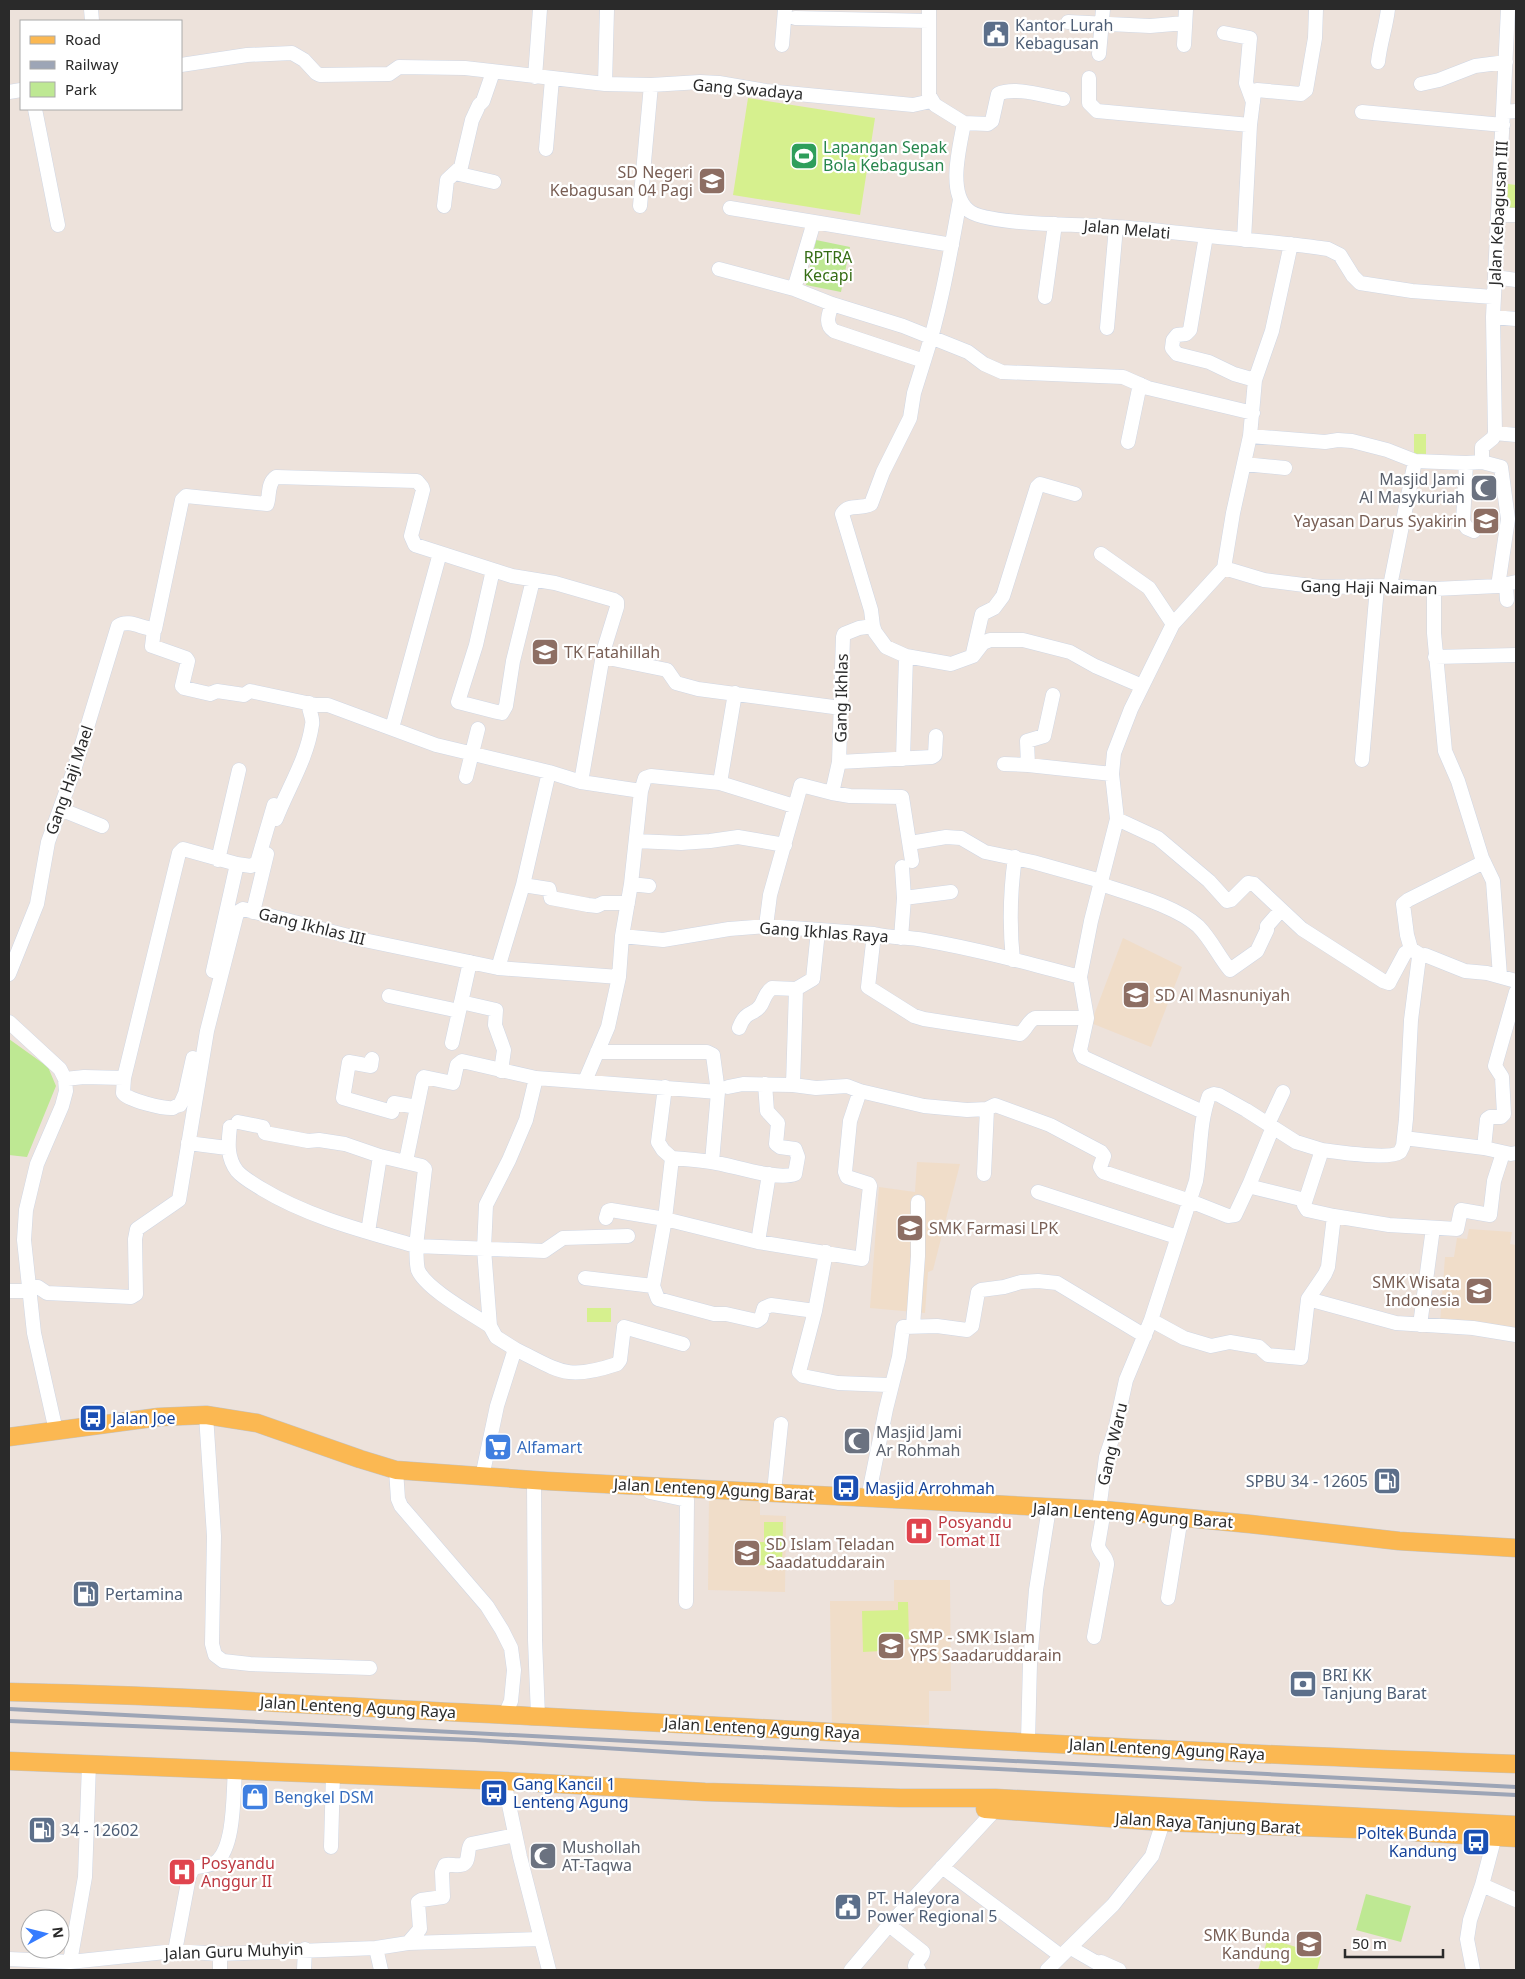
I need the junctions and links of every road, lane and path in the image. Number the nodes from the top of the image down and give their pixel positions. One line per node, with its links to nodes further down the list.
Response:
1 (540, 9): 19 (street)
2 (607, 9): 22 (street)
3 (1316, 9): 27 (street)
4 (1388, 9): 15 (street)
5 (1508, 9): 16 (street, Jalan Kebagusan III)
6 (790, 13): 7 (street); 12 (street)
7 (929, 15): 26 (street)
8 (1102, 16): 9 (street); 10 (street); 14 (street)
9 (1186, 16): 13 (street)
10 (1068, 22)
11 (1224, 33): 27 (street)
12 (782, 45)
13 (1184, 45)
14 (1099, 54)
15 (1378, 62)
16 (1506, 62): 23 (street); 30 (street, Jalan Kebagusan III)
17 (182, 64): 18 (street, Gang Swadaya)
18 (493, 72): 19 (street, Gang Swadaya); 34 (street)
19 (535, 77): 21 (street, Gang Swadaya)
20 (1089, 78): 32 (street)
21 (552, 79): 22 (street, Gang Swadaya); 33 (street)
22 (605, 84): 24 (street, Gang Swadaya)
23 (1420, 84)
24 (651, 85): 26 (street, Gang Swadaya); 38 (street)
25 (1063, 99): 31 (street)
26 (931, 101): 31 (street)
27 (1252, 102): 32 (street)
28 (35, 110): 44 (street)
29 (1362, 112): 30 (street)
30 (1507, 116): 40 (street, Jalan Kebagusan III)
31 (964, 123): 36 (street)
32 (1250, 125): 47 (street)
33 (546, 149)
34 (455, 172): 35 (street); 37 (street)
35 (494, 182)
36 (960, 200): 43 (street, Jalan Melati); 48 (street)
37 (444, 206)
38 (640, 206)
39 (730, 208): 42 (street)
40 (1499, 214): 41 (street); 51 (street, Jalan Kebagusan III)
41 (1516, 215)
42 (814, 222): 48 (street); 53 (street)
43 (1055, 224): 45 (street, Jalan Melati); 54 (street)
44 (58, 225)
45 (1116, 227): 46 (street, Jalan Melati); 59 (street)
46 (1206, 236): 47 (street, Jalan Melati); 62 (street)
47 (1244, 240): 49 (street, Jalan Melati)
48 (952, 244): 60 (street)
49 (1291, 244): 55 (street, Jalan Melati); 62 (street)
50 (719, 269): 53 (street)
51 (1495, 277): 52 (street); 55 (street, Jalan Kebagusan III)
52 (1516, 280)
53 (794, 289): 56 (street)
54 (1045, 297)
55 (1493, 297): 57 (street, Jalan Kebagusan III)
56 (832, 304): 60 (street); 61 (street)
57 (1493, 317): 58 (street); 65 (street, Jalan Kebagusan III)
58 (1516, 319)
59 (1107, 328)
60 (932, 337): 61 (street); 63 (street)
61 (924, 361): 86 (street)
62 (1255, 380): 64 (street)
63 (1140, 384): 64 (street); 68 (street)
64 (1253, 413): 67 (street)
65 (1495, 433): 66 (street); 70 (street)
66 (1516, 435)
67 (1250, 436): 69 (street); 72 (street)
68 (1128, 442)
69 (1416, 461): 71 (street); 82 (street)
70 (1482, 462): 71 (street); 81 (street)
71 (1466, 463): 75 (street)
72 (1244, 464): 73 (street); 78 (street)
73 (1285, 468)
74 (1074, 494): 90 (street)
75 (1474, 531)
76 (440, 553): 79 (street); 87 (street); 98 (street)
77 (1101, 554): 85 (street)
78 (1224, 568): 82 (street, Gang Haji Naiman); 85 (street)
79 (493, 570): 80 (street); 80 (street)
80 (533, 580): 91 (street)
81 (1507, 584): 83 (street, Gang Haji Naiman); 84 (street)
82 (1383, 586): 83 (street, Gang Haji Naiman); 103 (street)
83 (1434, 589): 92 (street)
84 (1507, 600)
85 (1177, 619): 93 (street)
86 (873, 626): 89 (street); 97 (street, Gang Ikhlas)
87 (155, 629): 96 (street); 117 (street, Gang Haji Mael)
88 (1516, 655): 92 (street)
89 (906, 656): 90 (street); 102 (street)
90 (973, 656): 93 (street)
91 (603, 657): 94 (street); 111 (street)
92 (1436, 657): 125 (street)
93 (1142, 686): 109 (street)
94 (735, 693): 97 (street); 112 (street)
95 (1053, 695): 106 (street)
96 (309, 703): 98 (street); 135 (street)
97 (841, 708): 104 (street, Gang Ikhlas)
98 (392, 728): 101 (street)
99 (478, 729): 101 (street)
100 (936, 736): 102 (street, Gang Ikhlas)
101 (471, 754): 108 (street); 110 (street)
102 (903, 759): 104 (street, Gang Ikhlas)
103 (1362, 760)
104 (840, 762): 114 (street, Gang Ikhlas)
105 (1004, 764): 106 (street)
106 (1028, 765): 109 (street)
107 (239, 770): 124 (street)
108 (549, 772): 111 (street); 129 (street)
109 (1112, 774): 118 (street)
110 (466, 778)
111 (581, 782): 113 (street)
112 (720, 783): 113 (street); 116 (street)
113 (641, 791): 120 (street)
114 (832, 793): 116 (street); 121 (street)
115 (274, 805): 126 (street)
116 (794, 806): 122 (street)
117 (60, 809): 119 (street); 145 (street, Gang Haji Mael)
118 (1118, 820): 127 (street); 134 (street)
119 (102, 826)
120 (636, 841): 122 (street); 128 (street)
121 (910, 843): 123 (street); 132 (street)
122 (785, 845): 136 (street)
123 (1015, 857): 127 (street); 142 (street)
124 (218, 860): 126 (street); 162 (street)
125 (1484, 862): 141 (street); 146 (street)
126 (237, 864): 162 (street)
127 (1101, 882): 134 (street); 148 (street)
128 (631, 884): 130 (street); 133 (street)
129 (523, 885): 133 (street); 144 (street)
130 (648, 886)
131 (951, 892): 132 (street)
132 (904, 898): 140 (street)
133 (628, 903): 139 (street)
134 (1281, 910): 141 (street)
135 (253, 912): 143 (street, Gang Ikhlas III); 176 (street, Gang Ikhlas III)
136 (766, 926): 137 (street, Gang Ikhlas Raya); 139 (street, Gang Ikhlas Raya)
137 (818, 931): 138 (street, Gang Ikhlas Raya); 150 (street)
138 (874, 934): 140 (street, Gang Ikhlas Raya); 154 (street)
139 (622, 936): 147 (street)
140 (901, 938): 142 (street, Gang Ikhlas Raya)
141 (1416, 952): 146 (street); 175 (street)
142 (1013, 960): 148 (street, Gang Ikhlas Raya)
143 (470, 962): 144 (street, Gang Ikhlas III); 153 (street)
144 (498, 968): 147 (street, Gang Ikhlas III)
145 (9, 974)
146 (1500, 976): 149 (street)
147 (619, 977): 158 (street)
148 (1080, 977): 154 (street)
149 (1516, 981)
150 (796, 990): 156 (street); 166 (street)
151 (1516, 992): 178 (street)
152 (389, 996): 153 (street)
153 (460, 1007): 157 (street); 160 (street)
154 (1087, 1018): 173 (street)
155 (9, 1022): 161 (street)
156 (739, 1028)
157 (452, 1043)
158 (596, 1052): 164 (street); 168 (street)
159 (372, 1059): 171 (street)
160 (501, 1071): 163 (street); 171 (street)
161 (66, 1078): 162 (street); 206 (street)
162 (124, 1078)
163 (536, 1078): 164 (street); 201 (street)
164 (585, 1081): 167 (street)
165 (765, 1084): 166 (street); 168 (street); 185 (street)
166 (793, 1085): 169 (street)
167 (665, 1087): 168 (street); 182 (street)
168 (723, 1090): 184 (street)
169 (860, 1091): 172 (street); 202 (street)
170 (1283, 1092): 174 (street)
171 (417, 1107): 183 (street)
172 (987, 1109): 186 (street); 190 (street)
173 (1203, 1112): 174 (street); 190 (street, Gang Waru)
174 (1271, 1126): 179 (street); 187 (street)
175 (1404, 1138): 178 (street); 179 (street)
176 (188, 1143): 177 (street); 206 (street, Gang Ikhlas III)
177 (227, 1148): 181 (street); 196 (street)
178 (1484, 1148): 180 (street)
179 (1322, 1150): 189 (street)
180 (1510, 1153): 195 (street)
181 (380, 1156): 183 (street); 196 (street)
182 (672, 1158): 184 (street); 194 (street)
183 (406, 1161): 200 (street)
184 (712, 1162): 185 (street)
185 (769, 1174): 199 (street)
186 (984, 1174)
187 (1250, 1183): 189 (street); 190 (street)
188 (1038, 1192): 198 (street)
189 (1305, 1200): 192 (street)
190 (1190, 1201): 198 (street, Gang Waru)
191 (918, 1202): 212 (street)
192 (1334, 1216): 195 (street); 207 (street)
193 (606, 1218): 194 (street)
194 (665, 1219): 199 (street); 204 (street)
195 (1433, 1228): 210 (street)
196 (368, 1232): 200 (street)
197 (628, 1236): 201 (street)
198 (1177, 1237): 209 (street, Gang Waru)
199 (758, 1242): 202 (street)
200 (416, 1246): 201 (street); 211 (street)
201 (484, 1249): 211 (street)
202 (826, 1252): 208 (street)
203 (585, 1278): 204 (street)
204 (653, 1286): 208 (street)
205 (9, 1291): 206 (street)
206 (28, 1293): 220 (street)
207 (1308, 1299): 209 (street); 210 (street)
208 (815, 1311): 217 (street)
209 (1151, 1320): 214 (street, Gang Waru)
210 (1420, 1325): 213 (street)
211 (490, 1326): 216 (street)
212 (913, 1326): 214 (street); 217 (street)
213 (1516, 1335)
214 (1145, 1336): 229 (street, Gang Waru)
215 (682, 1344): 216 (street)
216 (515, 1349): 223 (street)
217 (891, 1384): 227 (street)
218 (206, 1415): 220 (main road, Jalan Lenteng Agung Barat); 222 (main road, Jalan Lenteng Agung Barat); 235 (street)
219 (781, 1424): 226 (street)
220 (56, 1431): 221 (main road, Jalan Lenteng Agung Barat)
221 (9, 1437)
222 (396, 1470): 223 (main road, Jalan Lenteng Agung Barat); 237 (street)
223 (482, 1477): 224 (main road, Jalan Lenteng Agung Barat)
224 (534, 1480): 225 (main road, Jalan Lenteng Agung Barat); 238 (street)
225 (618, 1485): 226 (main road, Jalan Lenteng Agung Barat); 233 (street)
226 (774, 1492): 227 (main road, Jalan Lenteng Agung Barat)
227 (868, 1498): 228 (main road, Jalan Lenteng Agung Barat)
228 (1049, 1508): 229 (main road, Jalan Lenteng Agung Barat); 239 (street)
229 (1102, 1510): 230 (main road, Jalan Lenteng Agung Barat); 234 (street, Gang Waru)
230 (1181, 1517): 231 (main road, Jalan Lenteng Agung Barat); 232 (street)
231 (1516, 1548)
232 (1168, 1598)
233 (686, 1602)
234 (1094, 1637)
235 (370, 1668)
236 (9, 1692): 237 (main road, Jalan Lenteng Agung Raya)
237 (505, 1715): 238 (main road, Jalan Lenteng Agung Raya)
238 (538, 1716): 239 (main road, Jalan Lenteng Agung Raya)
239 (1028, 1741): 242 (main road, Jalan Lenteng Agung Raya)
240 (9, 1761): 241 (main road)
241 (89, 1764): 243 (main road); 266 (street)
242 (1516, 1764)
243 (235, 1770): 244 (main road); 262 (street)
244 (333, 1774): 245 (main road); 253 (street)
245 (504, 1782): 246 (main road); 250 (street)
246 (900, 1798): 247 (main road, Jalan Raya Tanjung Barat); 249 (main road)
247 (995, 1810): 248 (main road, Jalan Raya Tanjung Barat); 254 (street)
248 (1163, 1822): 251 (main road, Jalan Raya Tanjung Barat); 263 (street)
249 (1516, 1826)
250 (515, 1835): 258 (street); 259 (street)
251 (1495, 1836): 252 (main road, Jalan Raya Tanjung Barat); 255 (street)
252 (1516, 1838)
253 (331, 1847)
254 (942, 1867): 257 (street); 263 (street)
255 (1482, 1885): 256 (street); 275 (street)
256 (1516, 1900)
257 (889, 1925): 271 (street); 272 (street)
258 (540, 1939): 259 (street, Jalan Guru Muhyin); 270 (street)
259 (408, 1943): 260 (street, Jalan Guru Muhyin)
260 (376, 1948): 261 (street, Jalan Guru Muhyin); 269 (street)
261 (305, 1950): 264 (street, Jalan Guru Muhyin); 268 (street)
262 (175, 1951): 264 (street, Jalan Guru Muhyin); 266 (street, Jalan Guru Muhyin)
263 (1066, 1952): 273 (street); 274 (street)
264 (220, 1954): 267 (street)
265 (9, 1959): 266 (street, Jalan Guru Muhyin)
266 (74, 1964)
267 (220, 1970)
268 (304, 1970)
269 (381, 1970)
270 (549, 1970)
271 (851, 1970)
272 (919, 1970)
273 (1047, 1970)
274 (1119, 1970)
275 (1472, 1970)

